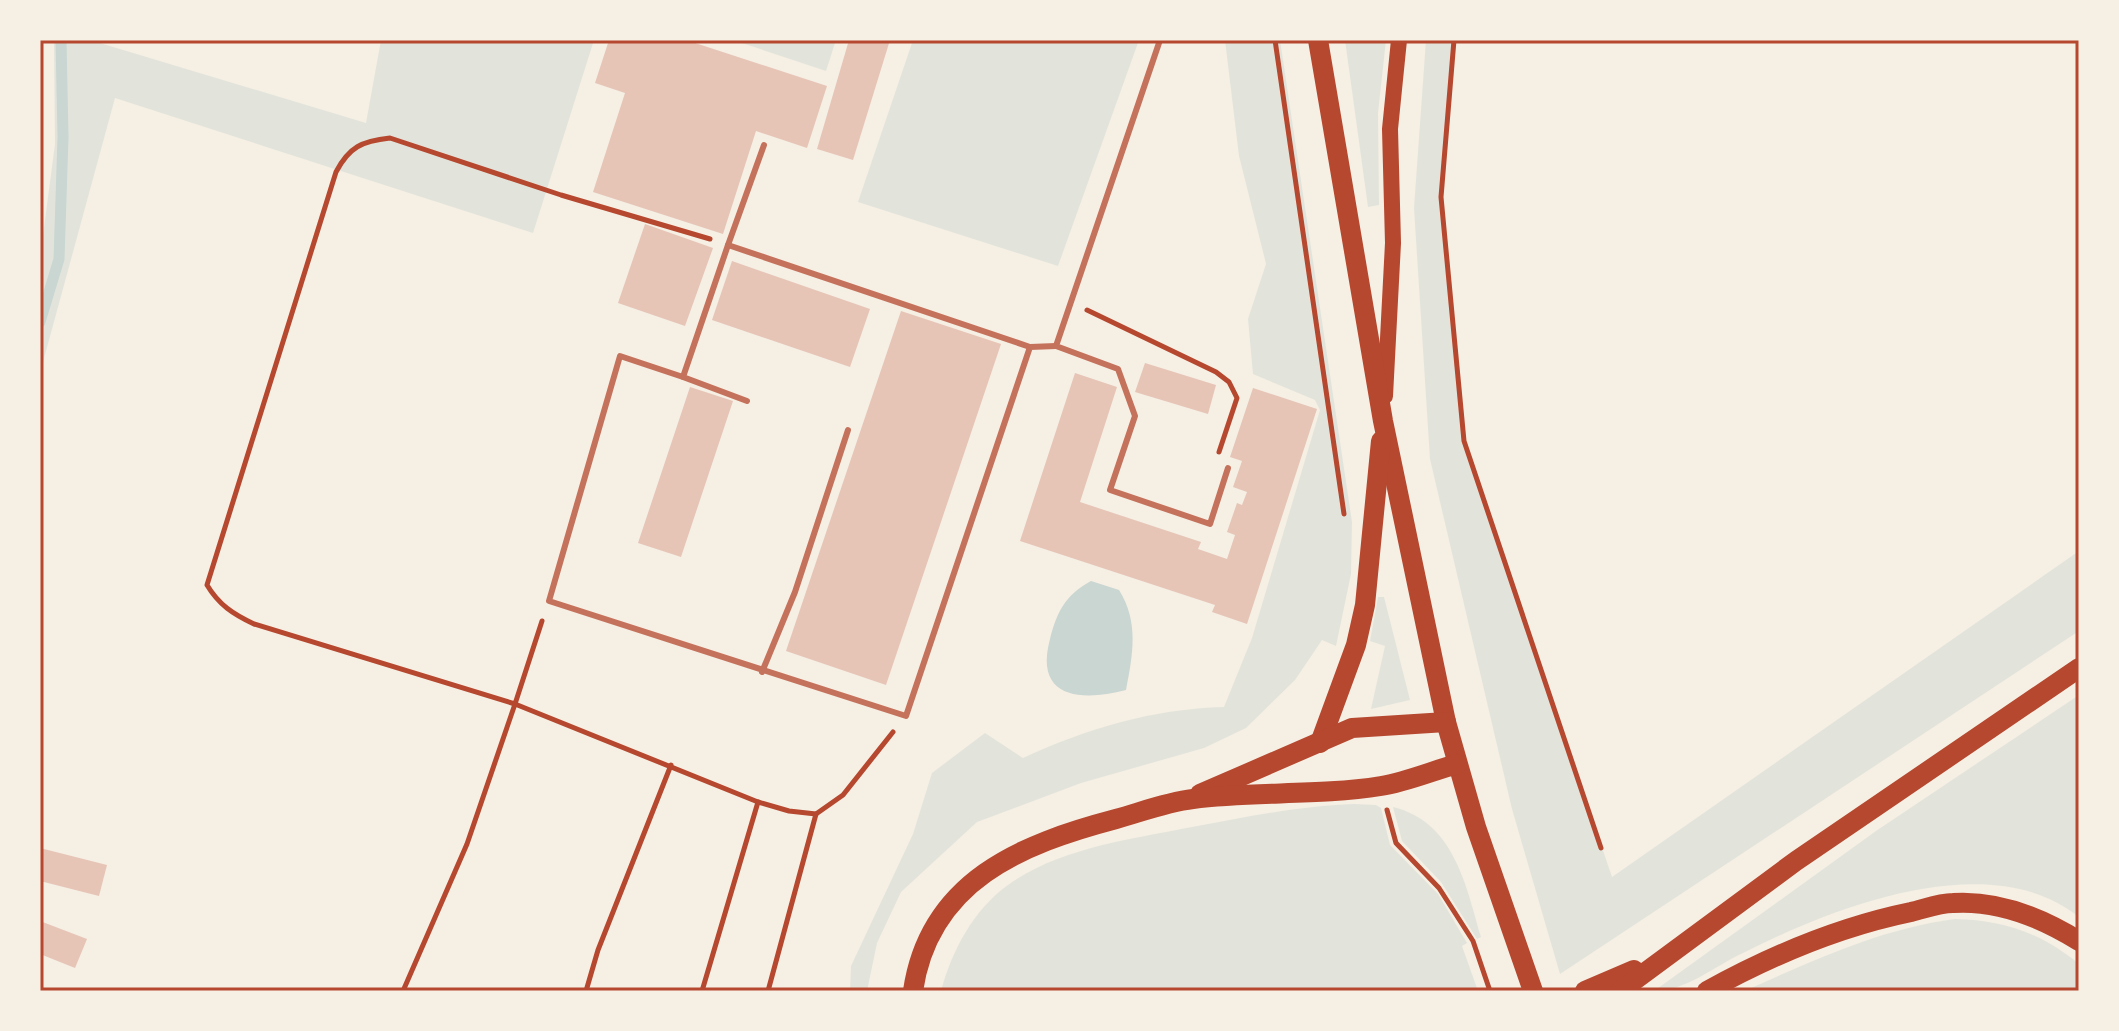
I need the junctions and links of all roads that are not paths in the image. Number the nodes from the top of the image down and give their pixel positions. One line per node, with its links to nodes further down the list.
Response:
1 (1160, 40): 6 (lane)
2 (1318, 40): 10 (main road)
3 (1399, 40): 10 (main road)
4 (764, 145): 5 (lane)
5 (728, 245): 7 (lane); 8 (lane)
6 (1056, 346): 7 (lane); 12 (lane)
7 (1030, 347): 14 (lane)
8 (683, 377): 9 (lane); 14 (lane)
9 (747, 401)
10 (1383, 421): 15 (main road); 16 (main road)
11 (848, 430): 14 (lane)
12 (1228, 468)
13 (2079, 668): 20 (main road)
14 (762, 672)
15 (1446, 722): 16 (main road); 17 (main road)
16 (1320, 743): 18 (main road)
17 (1457, 764): 18 (main road); 22 (main road)
18 (1190, 799): 21 (main road)
19 (2079, 941): 25 (main road)
20 (1664, 957): 23 (main road); 24 (main road)
21 (913, 991)
22 (1533, 991)
23 (1585, 991)
24 (1620, 991)
25 (1707, 991)

